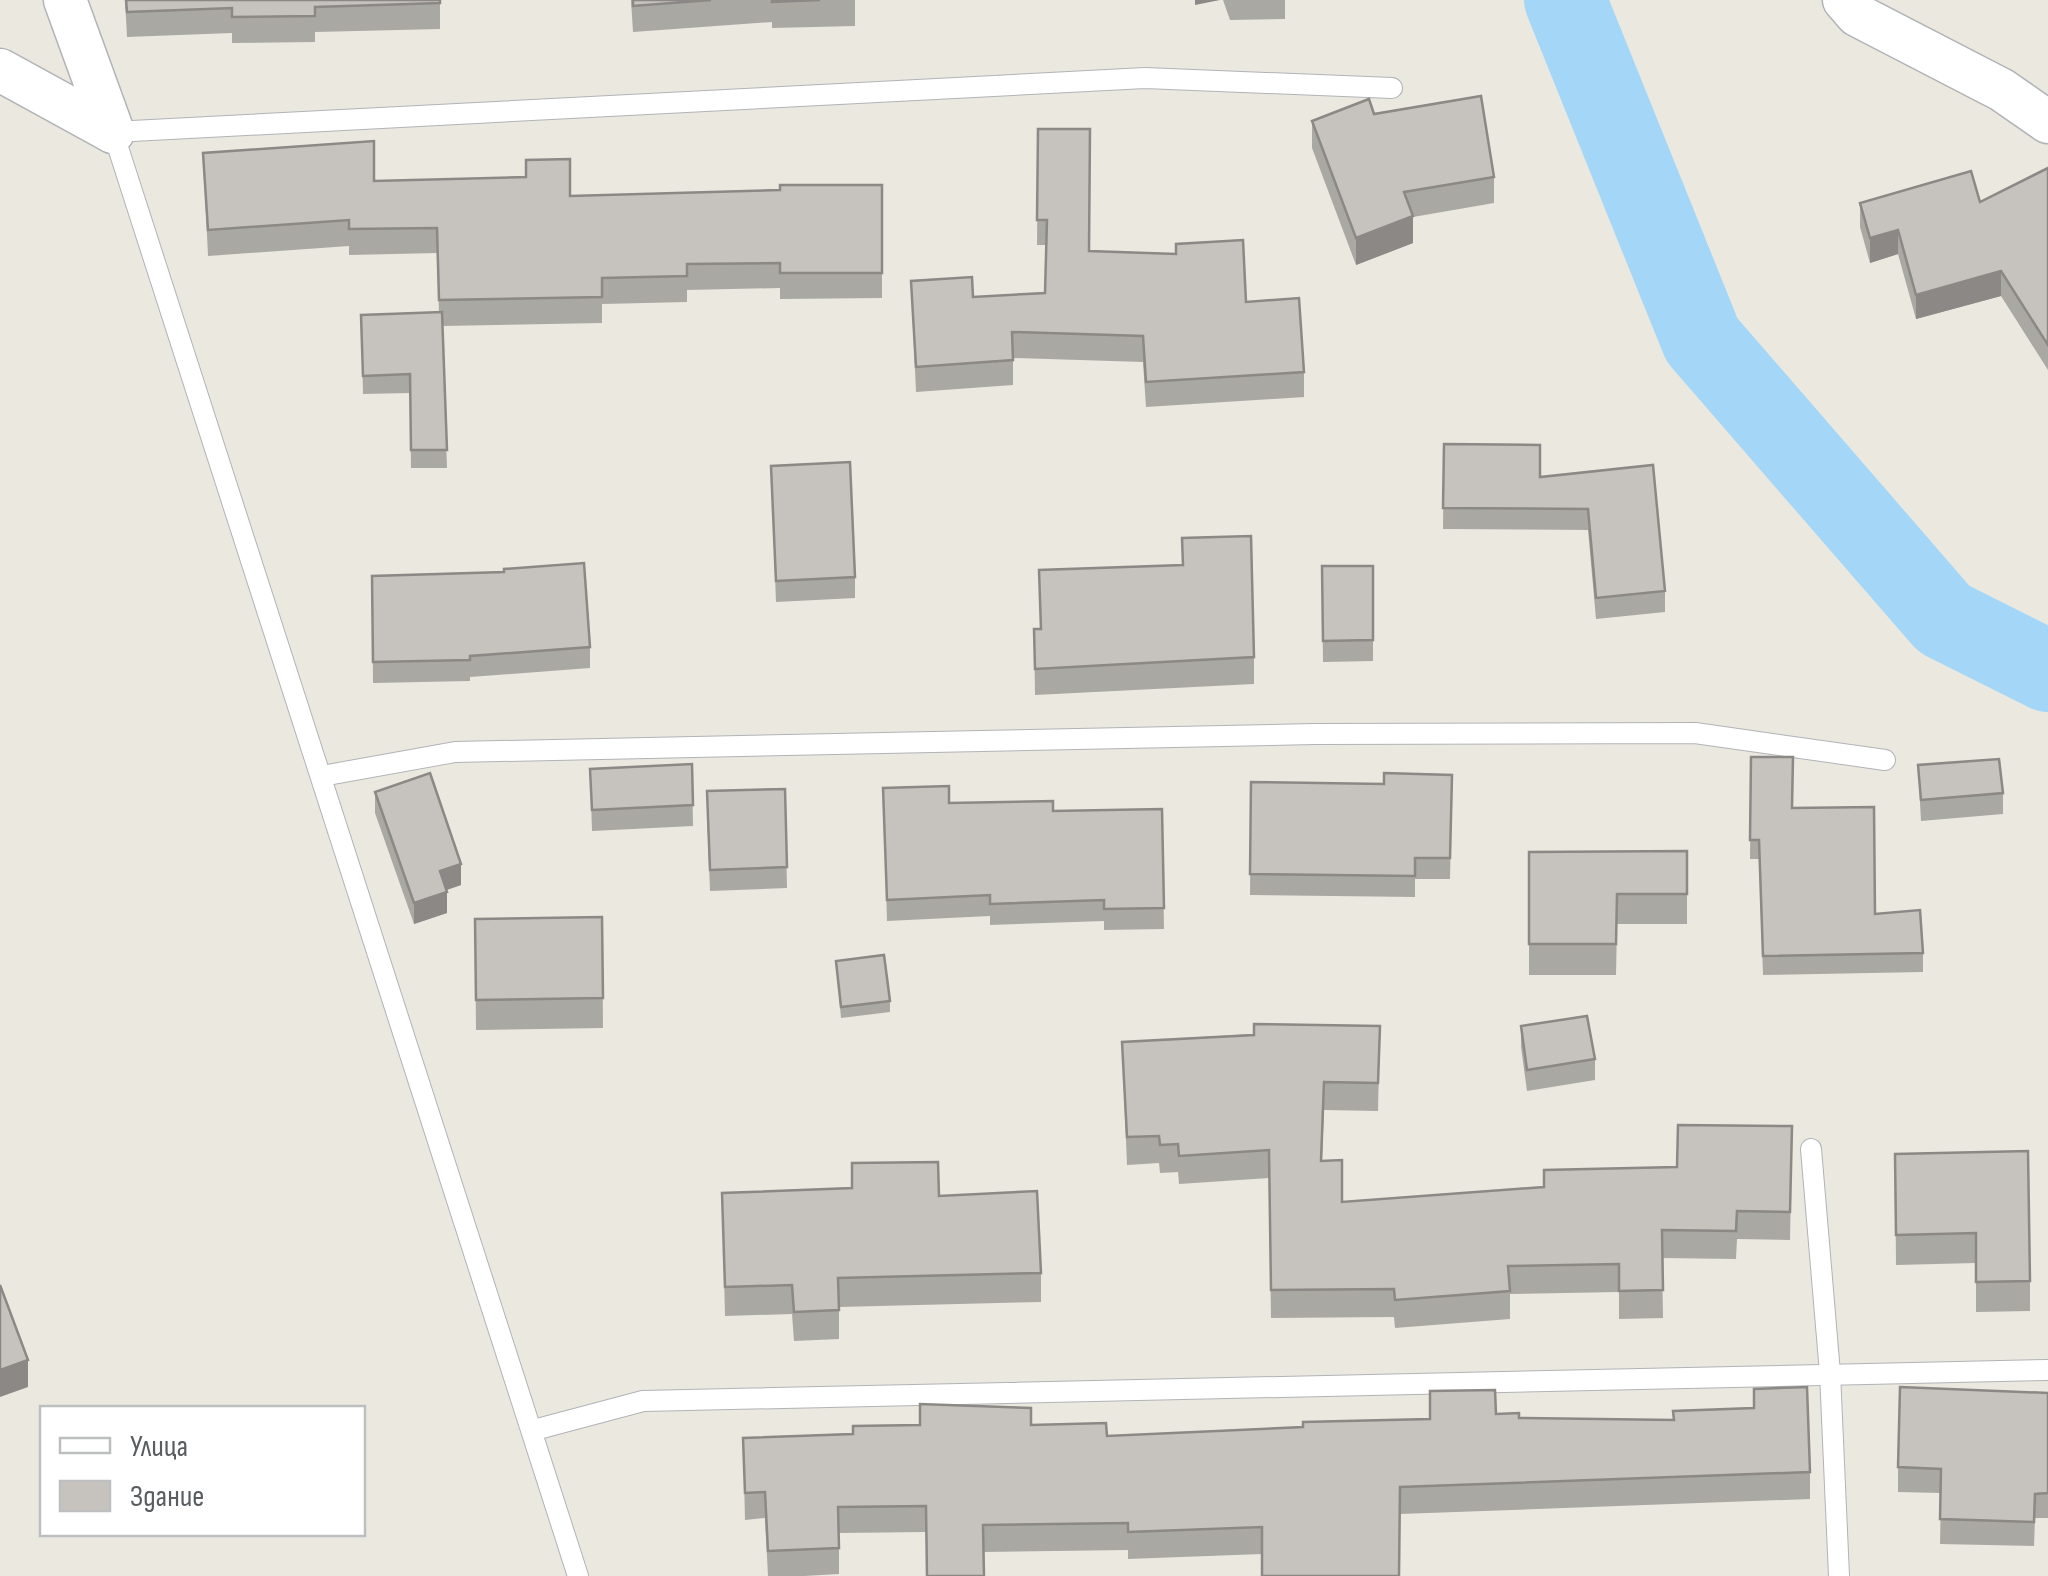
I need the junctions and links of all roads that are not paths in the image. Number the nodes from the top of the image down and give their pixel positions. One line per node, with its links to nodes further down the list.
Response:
1 (65, 0): 6 (street)
2 (1844, 0): 5 (street)
3 (0, 70): 6 (street)
4 (1392, 88): 6 (lane)
5 (2048, 122)
6 (113, 132): 8 (lane)
7 (1886, 760): 8 (lane)
8 (322, 776): 12 (lane)
9 (1811, 1148): 11 (lane)
10 (2048, 1370): 11 (lane)
11 (1830, 1373): 12 (lane); 14 (lane)
12 (534, 1430): 13 (lane)
13 (578, 1576)
14 (1839, 1576)

